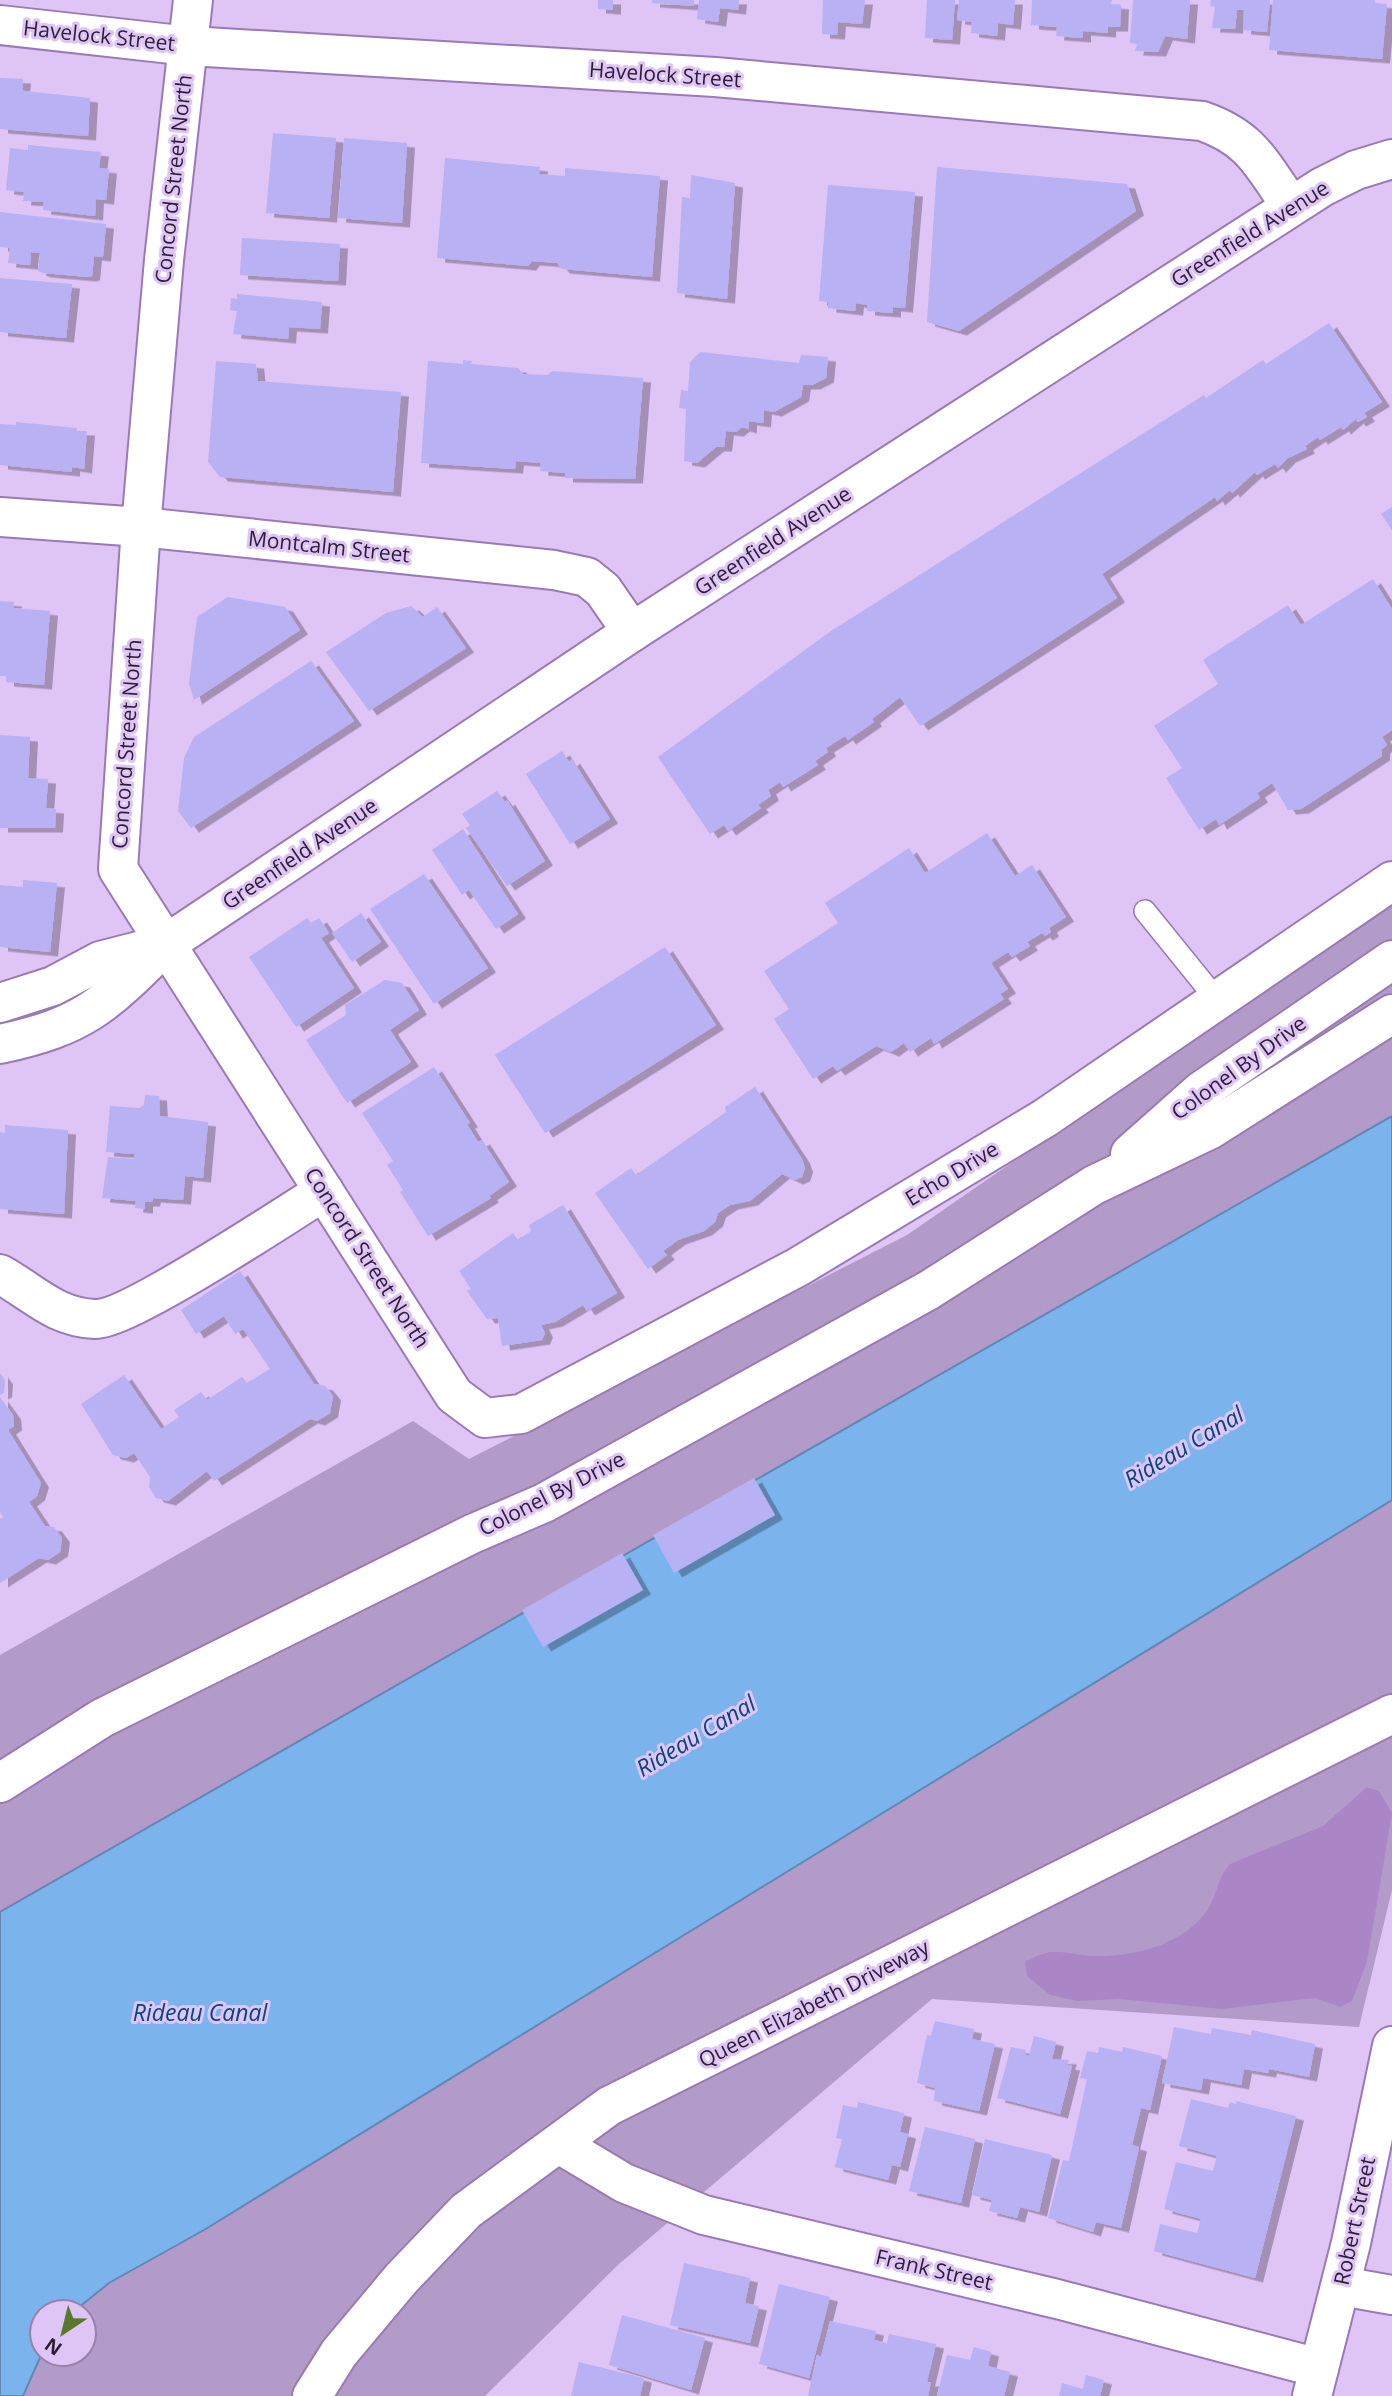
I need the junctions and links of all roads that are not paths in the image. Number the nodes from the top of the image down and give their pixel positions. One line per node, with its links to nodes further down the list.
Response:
1 (193, 0): 3 (street, Concord Street North)
2 (0, 25): 3 (street, Havelock Street)
3 (189, 46): 5 (street, Havelock Street); 7 (street, Concord Street North)
4 (1392, 159): 5 (street, Greenfield Avenue)
5 (1291, 206): 8 (street, Greenfield Avenue)
6 (0, 517): 7 (street, Montcalm Street)
7 (141, 527): 8 (street, Montcalm Street); 11 (street, Concord Street North)
8 (632, 632): 11 (street, Greenfield Avenue)
9 (1392, 881): 13 (street, Echo Drive)
10 (1145, 911): 13 (lane)
11 (166, 944): 14 (street, Greenfield Avenue); 16 (street, Greenfield Avenue); 18 (street, Concord Street North)
12 (1392, 960): 17 (street, Colonel By Drive)
13 (1217, 1000): 20 (street, Echo Drive)
14 (0, 1003)
15 (1392, 1014): 17 (street, Colonel By Drive)
16 (0, 1044)
17 (1094, 1185): 22 (street, Colonel By Drive)
18 (324, 1191): 19 (street); 20 (street, Concord Street North)
19 (0, 1274)
20 (485, 1418)
21 (1392, 1714): 24 (street, Queen Elizabeth Driveway)
22 (0, 1783)
23 (1392, 2046): 25 (street, Robert Street)
24 (559, 2144): 27 (street, Frank Street); 28 (street, Queen Elizabeth Driveway)
25 (1341, 2286): 26 (street); 27 (street, Robert Street)
26 (1392, 2295)
27 (1316, 2382)
28 (312, 2396)

